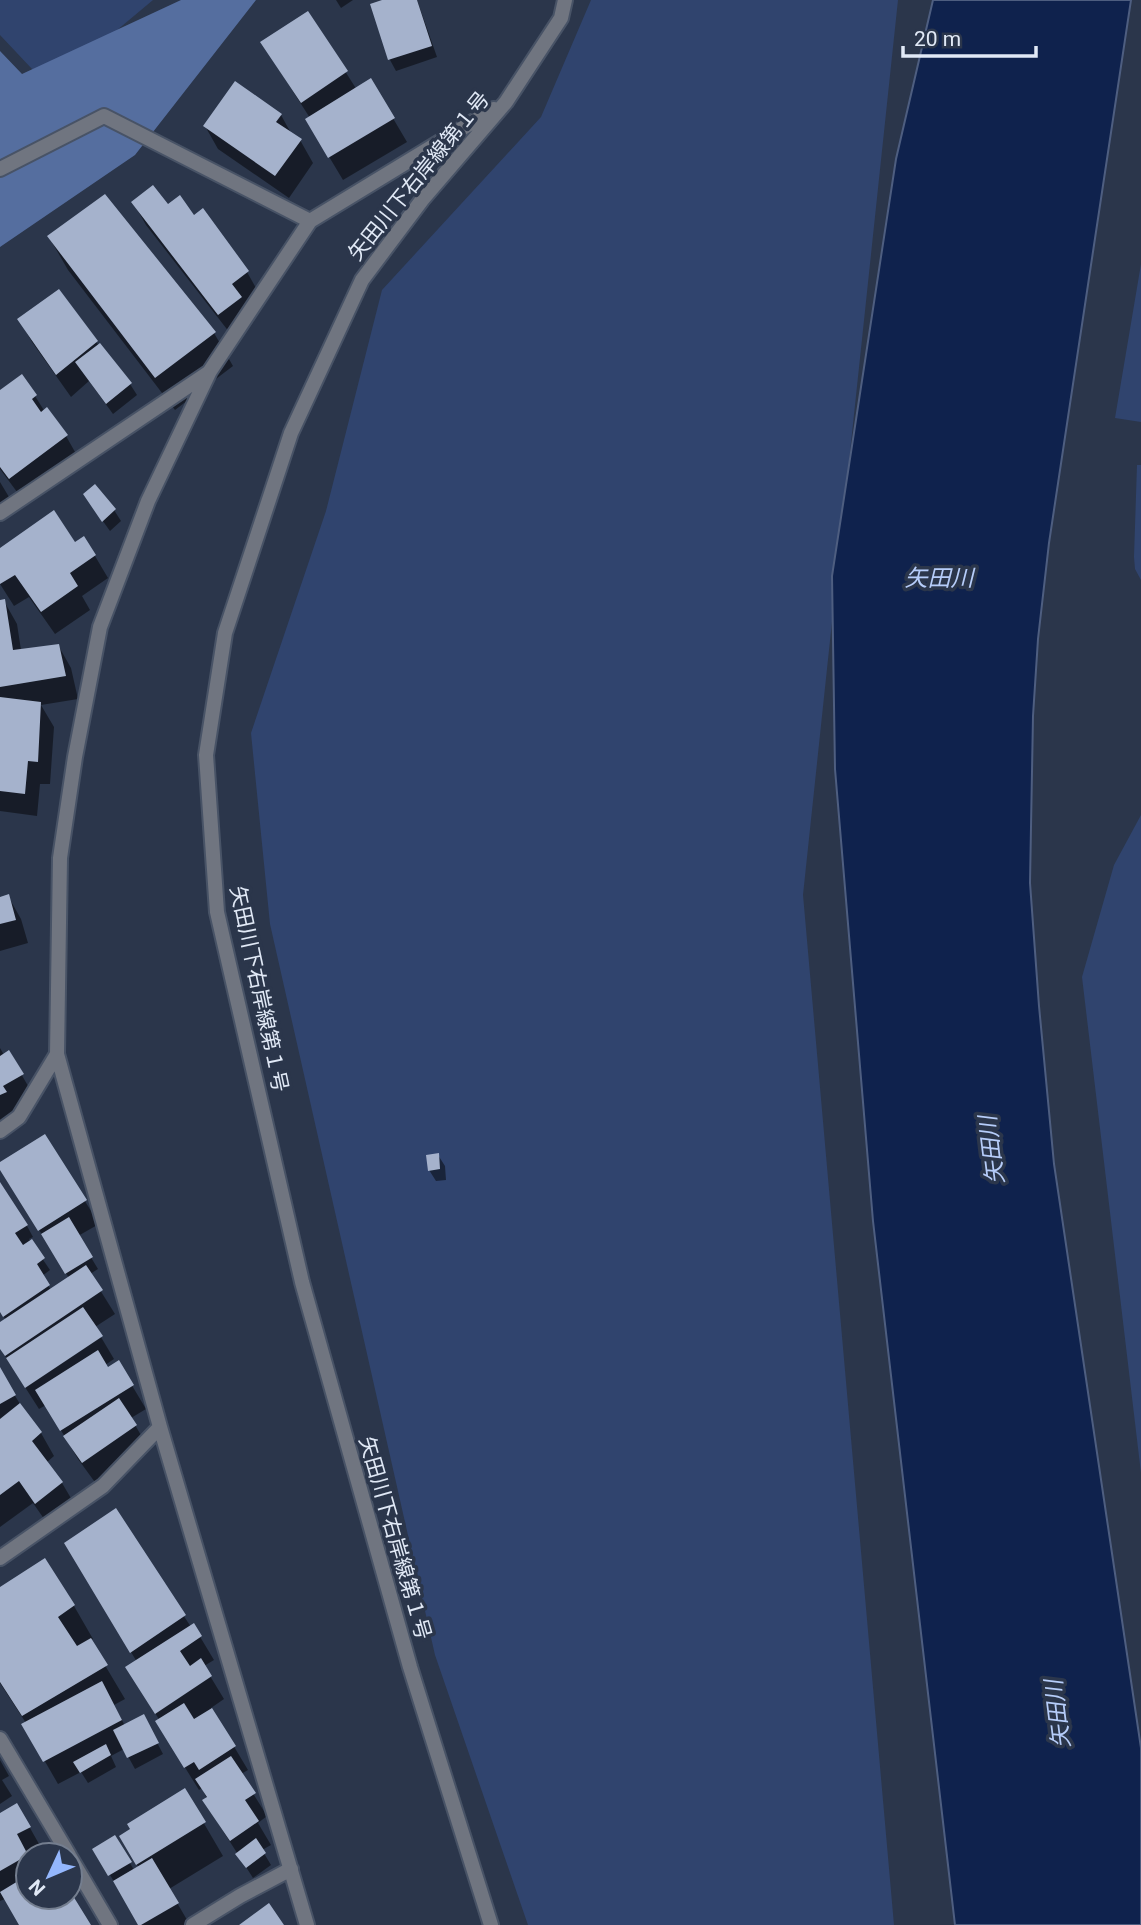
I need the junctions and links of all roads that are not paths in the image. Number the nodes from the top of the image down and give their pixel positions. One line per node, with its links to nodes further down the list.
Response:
1 (556, 0): 3 (street)
2 (565, 0): 3 (street, 矢田川下右岸線第１号)
3 (561, 18): 4 (street, 矢田川下右岸線第１号)
4 (506, 102): 6 (street); 20 (street, 矢田川下右岸線第１号)
5 (0, 169): 6 (street)
6 (310, 221): 7 (street)
7 (210, 372): 8 (street); 9 (street)
8 (0, 513)
9 (57, 1054): 10 (street); 11 (street)
10 (0, 1131)
11 (160, 1427): 12 (street); 15 (street)
12 (0, 1558)
13 (0, 1739): 14 (street)
14 (60, 1841)
15 (291, 1869): 18 (street); 19 (street)
16 (84, 1881): 17 (street)
17 (110, 1925)
18 (193, 1925)
19 (307, 1925)
20 (491, 1925)

